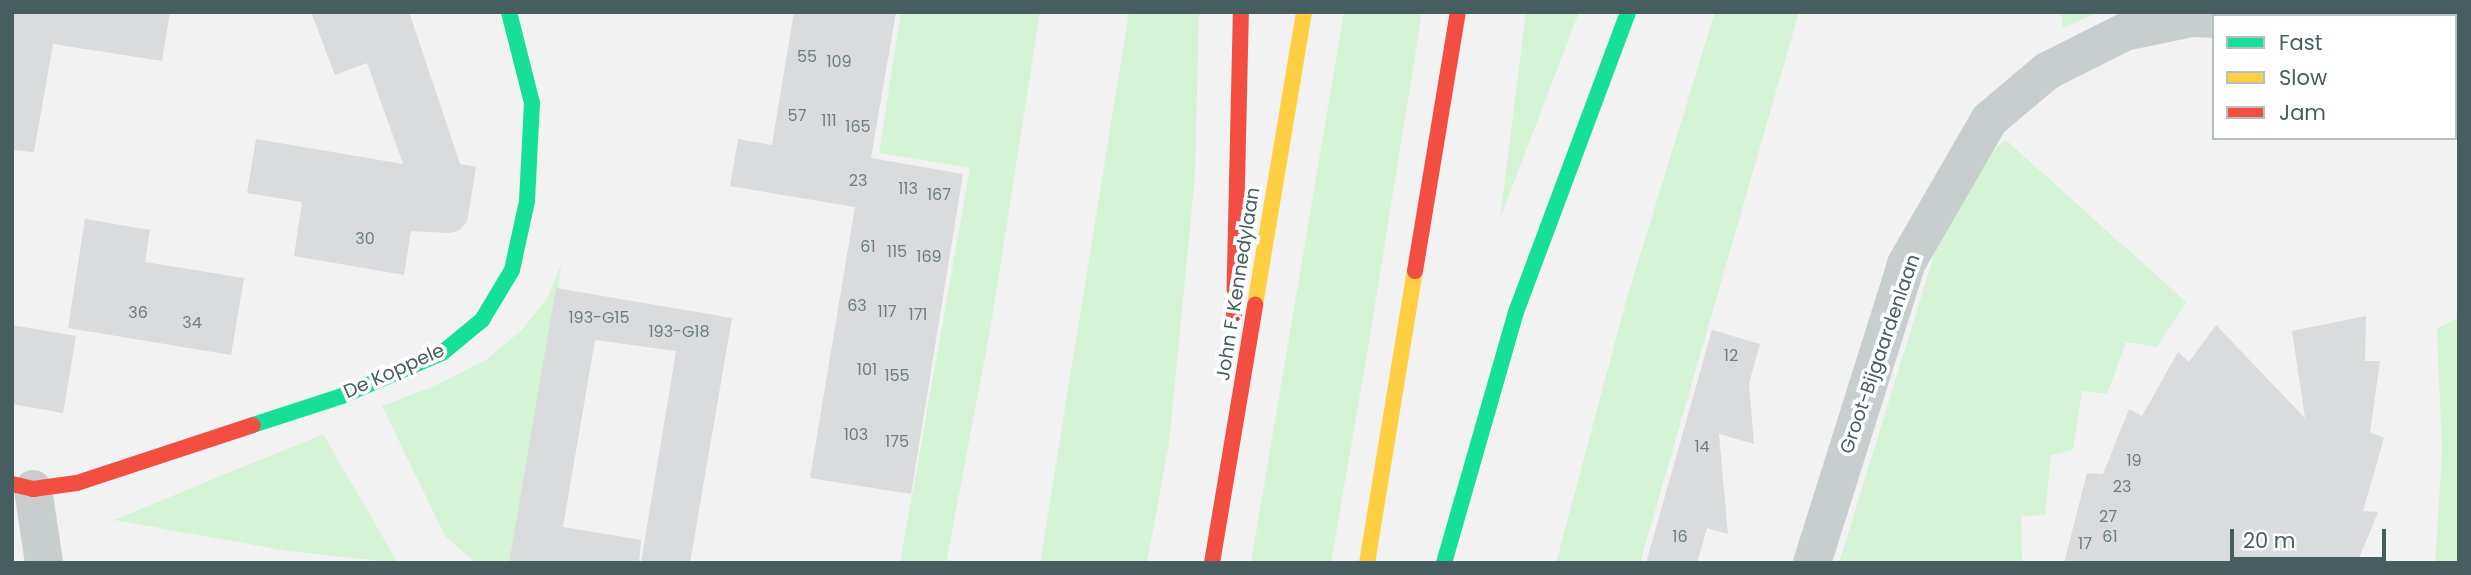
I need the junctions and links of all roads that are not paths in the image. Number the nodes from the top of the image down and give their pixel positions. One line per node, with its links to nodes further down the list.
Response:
1 (509, 12): 8 (main road, De Koppele)
2 (1241, 12): 7 (main road)
3 (1304, 12): 7 (main road, John F. Kennedylaan)
4 (1458, 12): 11 (main road)
5 (1628, 12): 12 (main road)
6 (2212, 19): 13 (street, Groot-Bijgaardenlaan)
7 (1229, 464): 10 (main road, John F. Kennedylaan)
8 (23, 486): 9 (street, De Koppele)
9 (44, 563)
10 (1212, 563)
11 (1367, 563)
12 (1444, 563)
13 (1812, 563)

